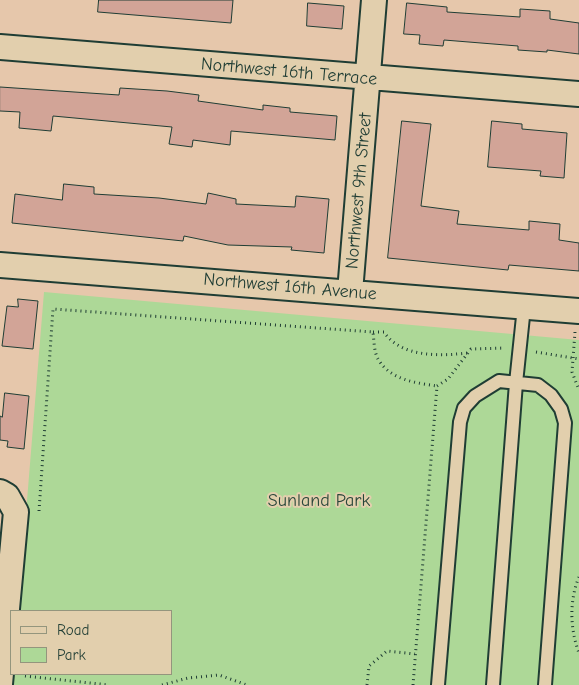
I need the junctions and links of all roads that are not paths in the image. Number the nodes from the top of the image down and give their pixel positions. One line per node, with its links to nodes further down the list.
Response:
1 (374, 0): 3 (street, Northwest 9th Street)
2 (0, 47): 3 (street, Northwest 16th Terrace)
3 (369, 78): 4 (street, Northwest 16th Terrace); 6 (street, Northwest 9th Street)
4 (579, 94)
5 (0, 265): 6 (street, Northwest 16th Avenue)
6 (350, 292): 7 (street, Northwest 16th Avenue)
7 (524, 307): 8 (street, Northwest 16th Avenue); 9 (lane)
8 (577, 320)
9 (516, 383): 12 (lane); 13 (lane); 14 (lane)
10 (4, 494): 11 (street)
11 (0, 684)
12 (438, 685)
13 (493, 685)
14 (545, 685)

